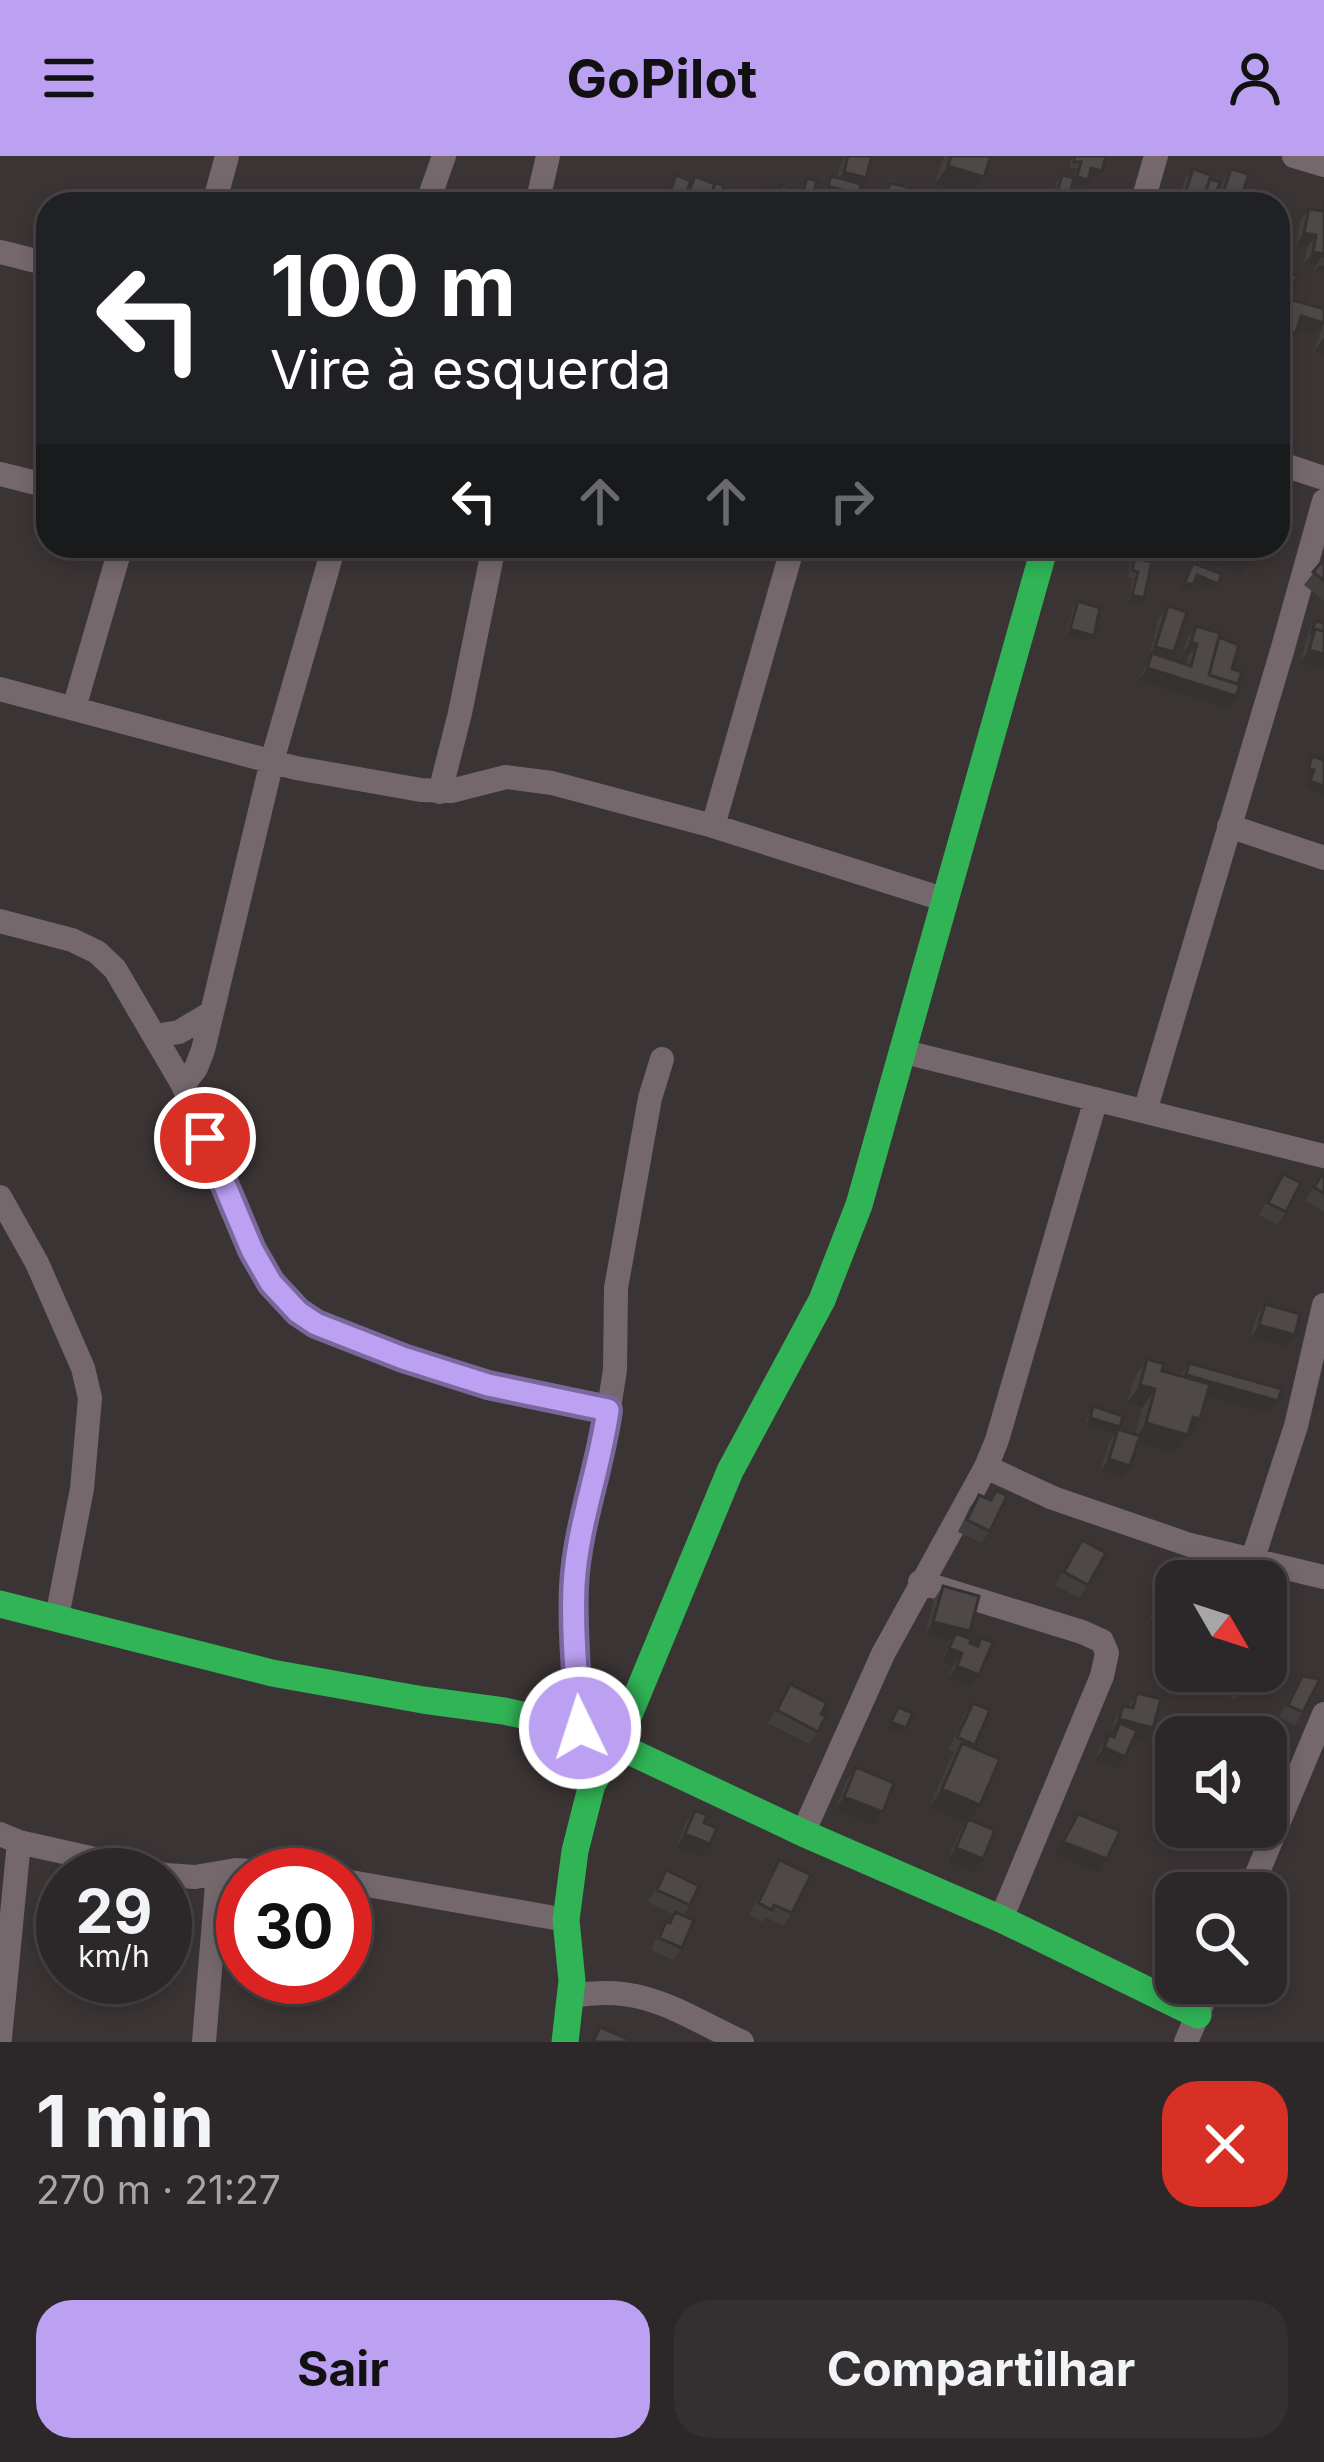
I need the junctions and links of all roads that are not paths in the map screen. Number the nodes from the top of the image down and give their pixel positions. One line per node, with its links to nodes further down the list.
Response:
1 (227, 156): 7 (street)
2 (444, 156): 8 (street)
3 (548, 156): 9 (street)
4 (1156, 156): 10 (street)
5 (1294, 156): 6 (street)
6 (1324, 165)
7 (217, 192)
8 (432, 192)
9 (540, 192)
10 (1146, 192)
11 (0, 252): 12 (street)
12 (36, 261)
13 (1290, 467): 15 (street)
14 (0, 474): 16 (street)
15 (1324, 478)
16 (36, 483)
17 (1324, 501): 28 (street)
18 (118, 558): 24 (street)
19 (331, 558): 25 (street)
20 (492, 558): 26 (street)
21 (790, 558): 27 (street)
22 (1042, 558): 30 (street)
23 (0, 689): 24 (street)
24 (74, 709): 25 (street)
25 (272, 761): 26 (street); 32 (street)
26 (440, 792): 27 (street)
27 (713, 826): 30 (street)
28 (1228, 826): 29 (street); 38 (street)
29 (1324, 858)
30 (946, 900): 34 (street)
31 (0, 921): 33 (street)
32 (211, 1013): 33 (street); 36 (street)
33 (155, 1036): 36 (street)
34 (902, 1051): 37 (street); 51 (street)
35 (662, 1059): 42 (street)
36 (183, 1085): 42 (street)
37 (1096, 1099): 38 (street); 43 (street)
38 (1144, 1111): 39 (street)
39 (1324, 1156)
40 (0, 1198): 48 (street)
41 (1324, 1305): 44 (street)
42 (608, 1410): 50 (street)
43 (986, 1467): 44 (street); 46 (street)
44 (1253, 1558): 45 (street)
45 (1324, 1577)
46 (920, 1582): 52 (street); 58 (street)
47 (0, 1604): 48 (street)
48 (57, 1617): 50 (street)
49 (1324, 1714): 54 (street)
50 (580, 1728): 51 (street)
51 (616, 1746): 52 (street); 59 (street)
52 (803, 1833): 58 (street)
53 (9, 1838): 55 (street); 63 (street)
54 (1258, 1872)
55 (216, 1873)
56 (372, 1886): 59 (street)
57 (216, 1897): 65 (street)
58 (1001, 1919): 62 (street)
59 (566, 1920): 60 (street)
60 (573, 1996): 66 (street); 67 (street)
61 (1202, 2004): 62 (street)
62 (1198, 2014): 68 (street)
63 (0, 2026): 64 (street)
64 (0, 2038)
65 (204, 2042)
66 (565, 2042)
67 (742, 2042)
68 (1186, 2042)

